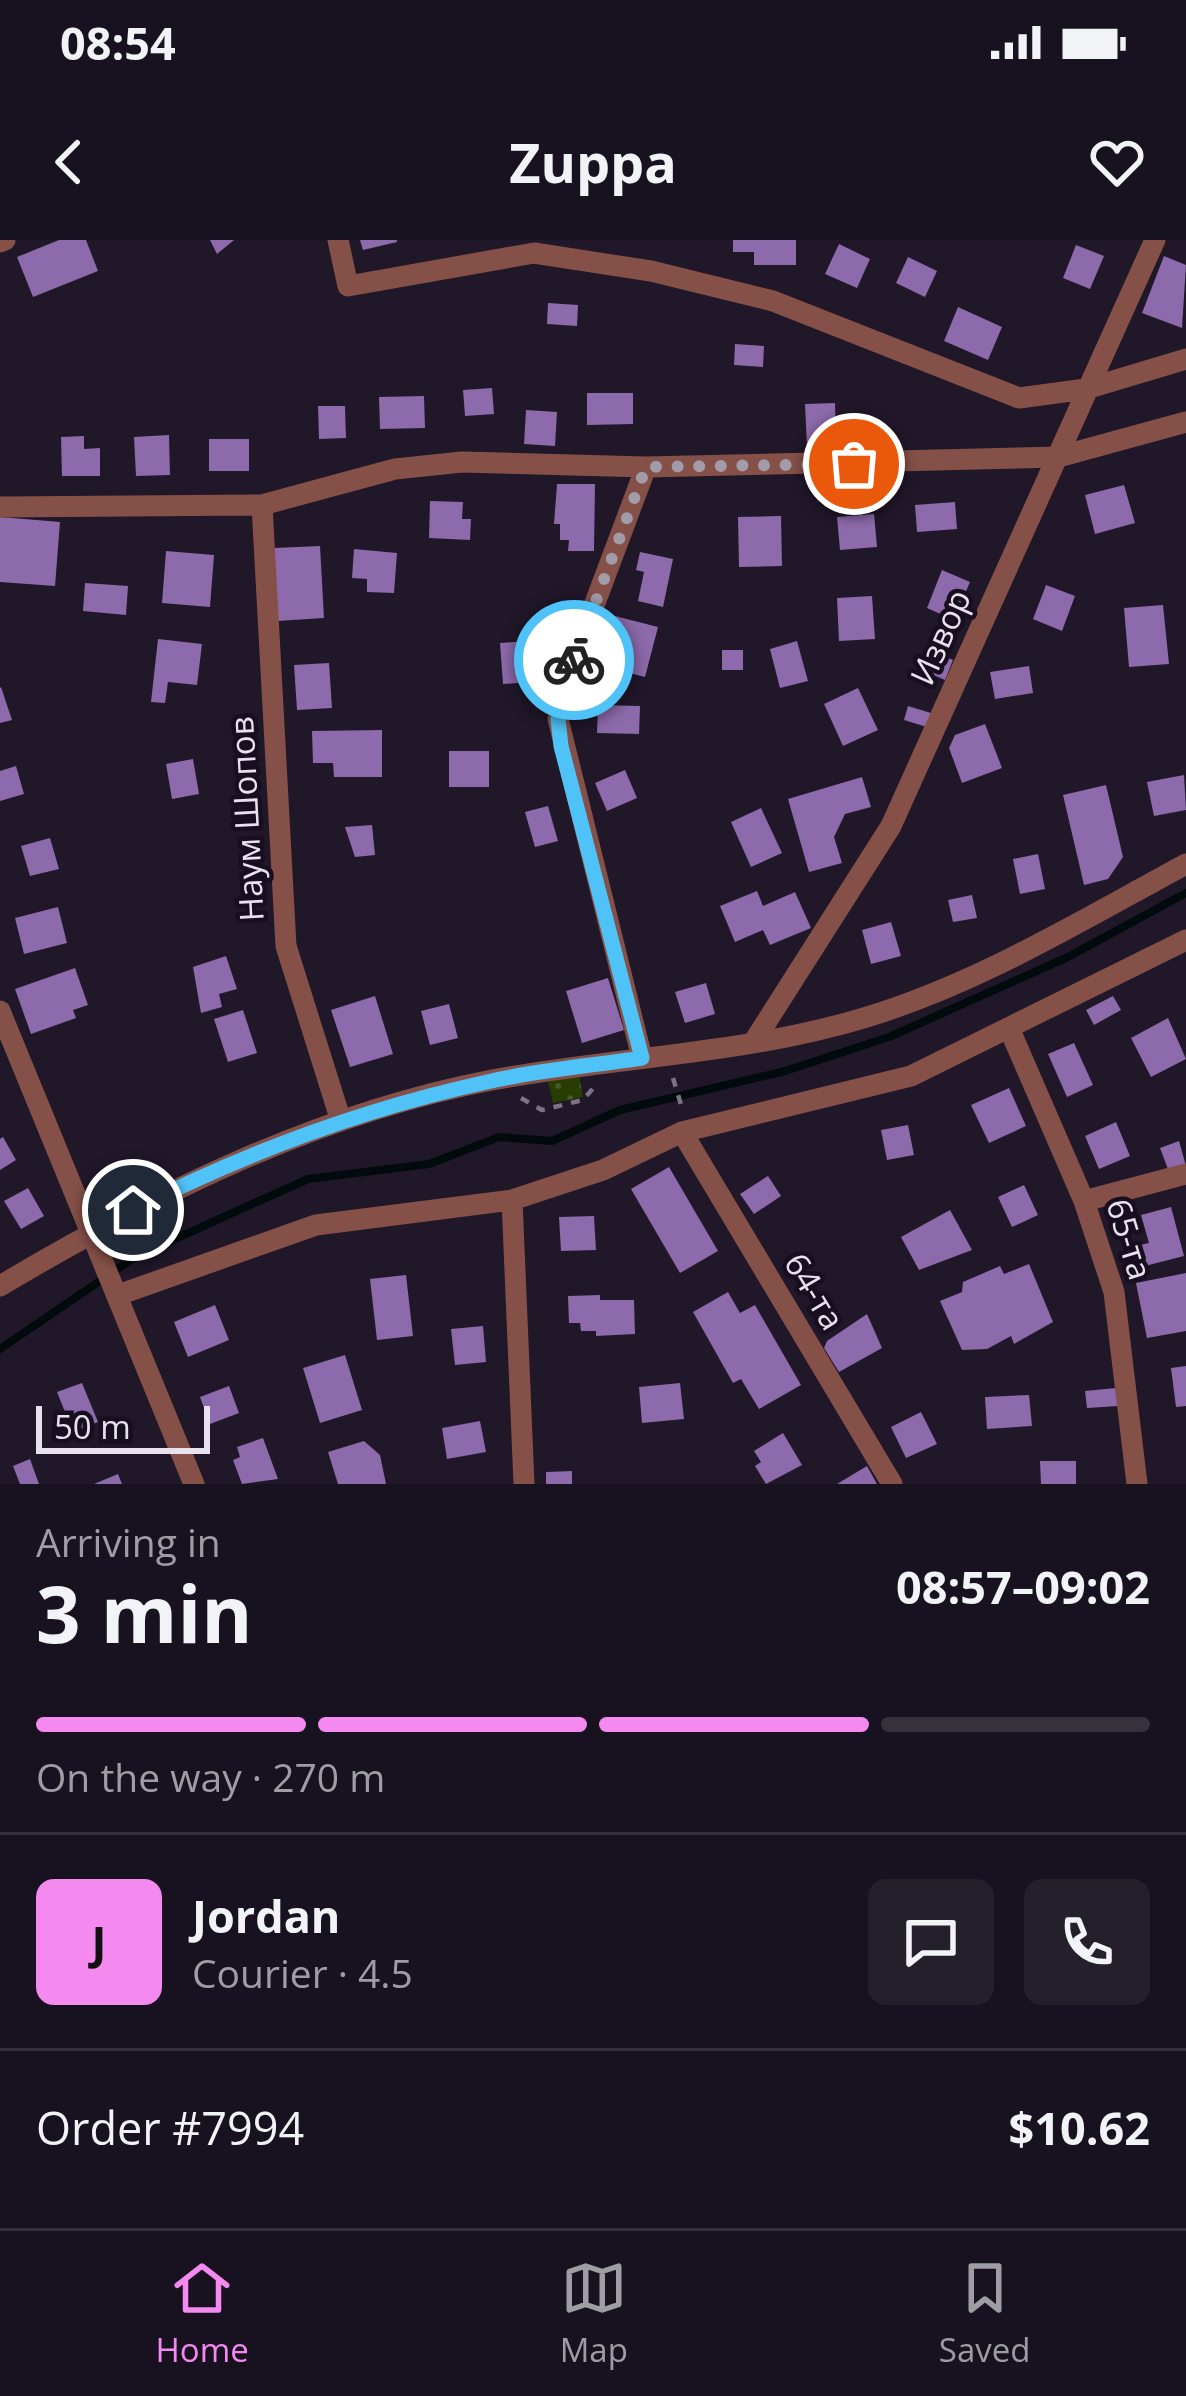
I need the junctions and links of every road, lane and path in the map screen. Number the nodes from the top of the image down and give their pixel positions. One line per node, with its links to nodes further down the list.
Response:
1 (338, 240): 4 (street)
2 (1155, 240): 4 (street, Извор)
3 (1186, 359): 4 (street)
4 (1086, 389): 6 (street, Извор)
5 (1186, 422): 6 (street)
6 (1058, 457): 7 (street); 14 (street, Извор)
7 (646, 467): 8 (street); 15 (street)
8 (262, 505): 9 (street); 18 (street, Наум Шопов)
9 (0, 507)
10 (1186, 864): 14 (street)
11 (1186, 940): 13 (street)
12 (0, 1011): 22 (street)
13 (1009, 1028): 17 (street); 21 (street, 65-та)
14 (753, 1043): 15 (street)
15 (642, 1058): 18 (street)
16 (674, 1081): 17 (path)
17 (682, 1120): 20 (street); 27 (street, 64-та)
18 (341, 1121): 22 (street)
19 (1186, 1174): 21 (street)
20 (512, 1200): 24 (street); 26 (street)
21 (1084, 1201): 28 (street, 65-та)
22 (92, 1231): 23 (street); 24 (street)
23 (0, 1286)
24 (118, 1295): 25 (street)
25 (194, 1484)
26 (524, 1484)
27 (892, 1484)
28 (1137, 1484)

